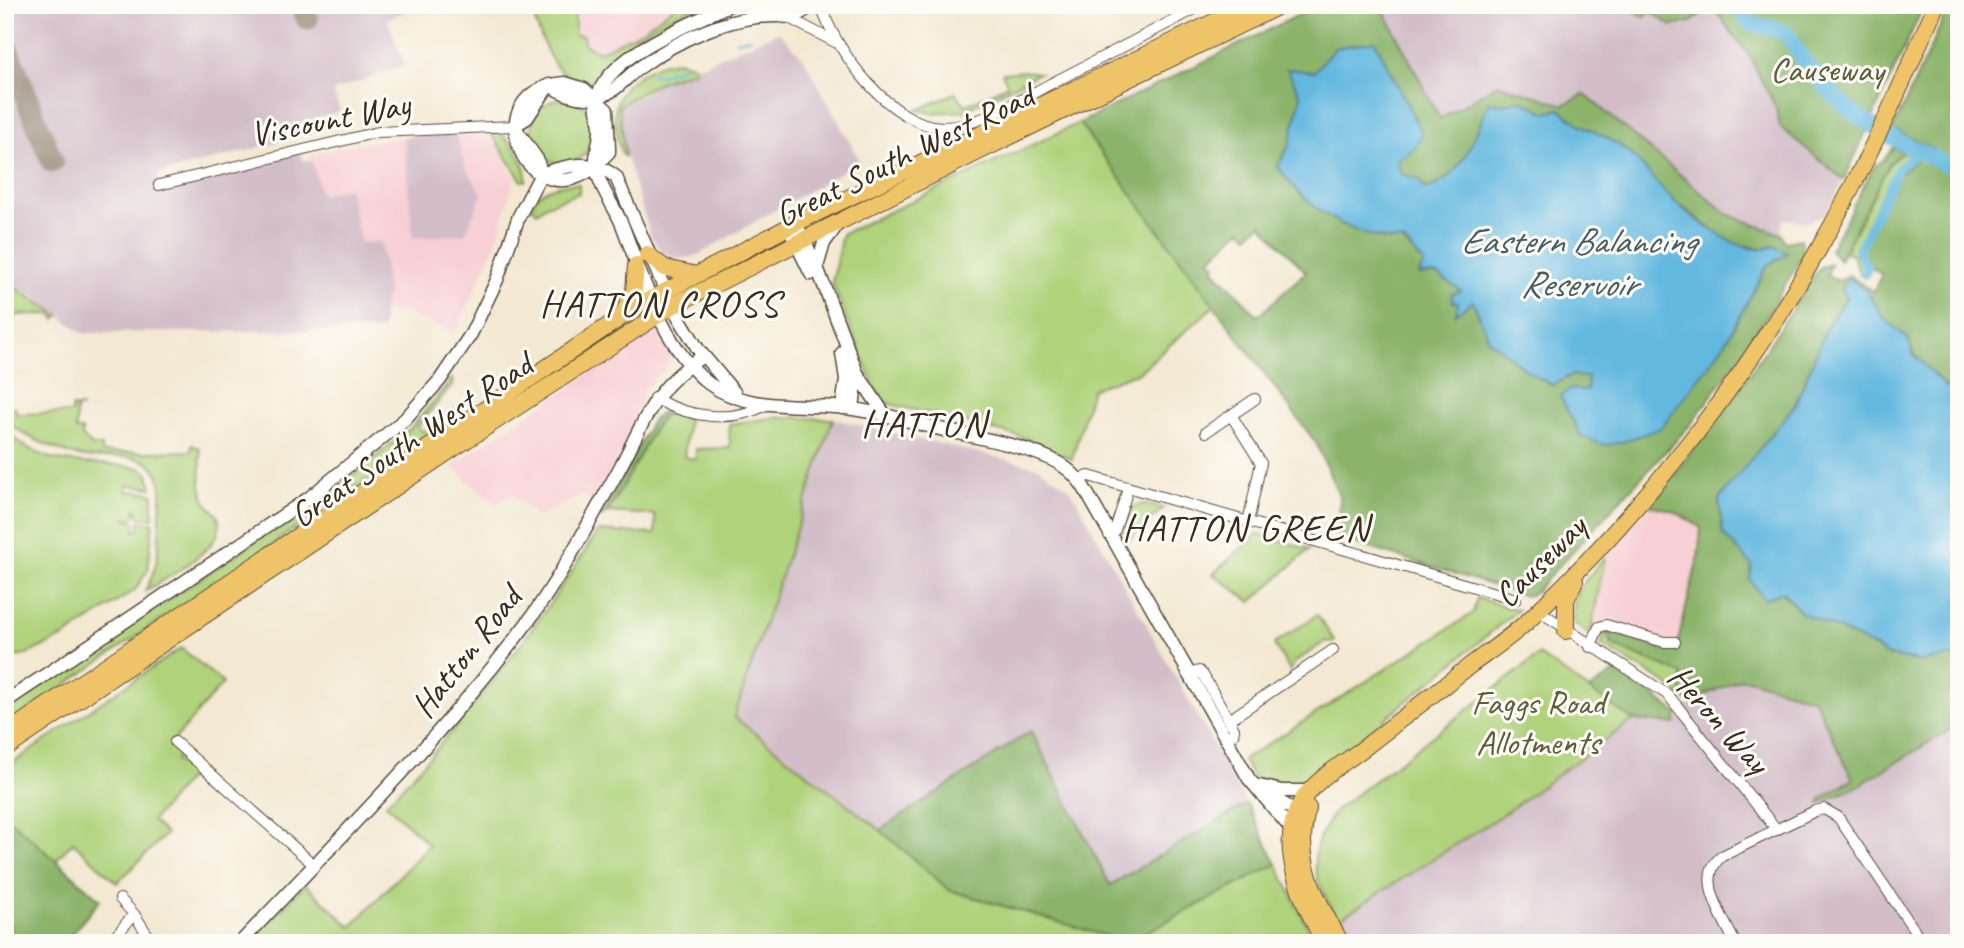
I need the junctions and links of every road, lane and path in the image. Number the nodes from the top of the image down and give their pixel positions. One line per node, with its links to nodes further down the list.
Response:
1 (729, 5): 11 (street)
2 (760, 5): 9 (street)
3 (812, 5): 9 (street)
4 (821, 5): 10 (street)
5 (1202, 5): 10 (street)
6 (1249, 5): 17 (main road, Great South West Road)
7 (1281, 5): 16 (main road, Great South West Road)
8 (1936, 5): 40 (main road, Causeway)
9 (783, 17): 10 (street); 11 (street)
10 (839, 44)
11 (596, 97): 12 (street); 13 (street)
12 (514, 126): 14 (street); 15 (street, Viscount Way)
13 (596, 165): 14 (street); 19 (street)
14 (541, 174): 48 (street)
15 (159, 186)
16 (839, 222): 18 (main road, Great South West Road); 20 (street)
17 (792, 225): 18 (street); 21 (main road, Great South West Road)
18 (803, 244): 20 (street); 23 (main road, Great South West Road); 32 (street)
19 (641, 260): 21 (main road); 22 (street); 24 (main road)
20 (817, 267): 27 (street)
21 (692, 274): 22 (main road, Great South West Road)
22 (655, 290): 23 (street); 24 (main road, Great South West Road)
23 (670, 312): 25 (street); 26 (street); 53 (main road, Great South West Road)
24 (618, 317): 50 (main road, Great South West Road)
25 (703, 356): 26 (street, Hatton Road); 28 (street)
26 (690, 364): 28 (street); 29 (street, Hatton Road)
27 (856, 373): 32 (street); 33 (street)
28 (739, 397): 31 (street)
29 (654, 398): 31 (street); 59 (street, Hatton Road)
30 (1255, 399): 34 (street)
31 (768, 404): 32 (street)
32 (847, 408): 33 (street)
33 (885, 415): 36 (street)
34 (1231, 415): 35 (street); 38 (street)
35 (1206, 432)
36 (1078, 479): 37 (street); 39 (street)
37 (1128, 489): 38 (street); 39 (street)
38 (1248, 522): 41 (street)
39 (1110, 535): 47 (street)
40 (1584, 566): 42 (main road, Causeway); 43 (main road)
41 (1516, 599)
42 (1539, 611): 43 (street, Heron Way); 55 (main road, Causeway)
43 (1566, 631): 45 (street, Heron Way)
44 (1675, 642): 45 (street)
45 (1590, 647): 58 (street, Heron Way)
46 (1333, 650): 49 (street)
47 (1187, 674): 49 (street); 51 (street)
48 (5, 702)
49 (1229, 720): 51 (street)
50 (5, 734)
51 (1226, 741): 54 (street)
52 (175, 742): 59 (street)
53 (5, 749)
54 (1255, 787): 55 (street); 56 (street); 57 (street)
55 (1315, 787): 56 (main road, Causeway)
56 (1301, 813): 57 (main road, Causeway); 66 (main road)
57 (1292, 830): 65 (main road, Causeway)
58 (1777, 830): 67 (street); 68 (street)
59 (314, 864): 64 (street, Hatton Road)
60 (120, 899): 61 (street)
61 (134, 914): 62 (street); 63 (street)
62 (110, 943)
63 (153, 943)
64 (240, 943)
65 (1325, 943)
66 (1341, 943)
67 (1735, 943)
68 (1923, 943)

